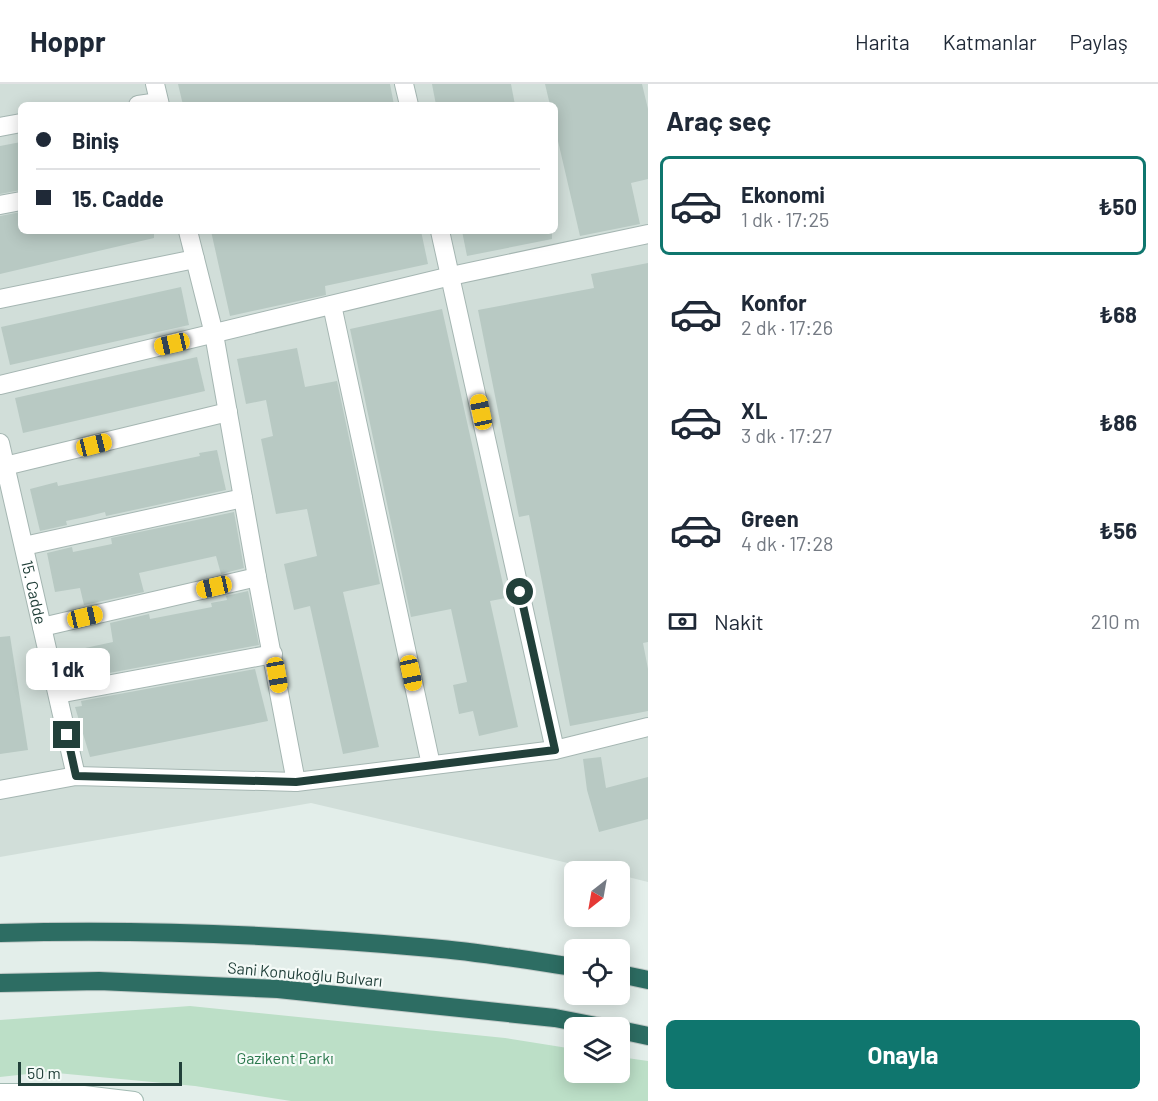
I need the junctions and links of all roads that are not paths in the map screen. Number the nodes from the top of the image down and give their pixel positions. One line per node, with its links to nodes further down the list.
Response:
1 (404, 84): 2 (street)
2 (408, 102)
3 (18, 124): 4 (street)
4 (0, 127)
5 (18, 202): 6 (street)
6 (0, 205)
7 (189, 234): 10 (street)
8 (441, 234): 11 (street)
9 (648, 234): 11 (street)
10 (195, 259): 12 (street); 14 (street)
11 (451, 276): 13 (street); 26 (street)
12 (0, 299)
13 (332, 305): 14 (street); 27 (street)
14 (214, 334): 15 (street); 16 (street)
15 (0, 385)
16 (228, 412): 18 (street); 19 (street)
17 (0, 443): 18 (street, 15. Cadde)
18 (5, 466): 20 (street, 15. Cadde)
19 (243, 498): 20 (street); 21 (street)
20 (24, 546): 22 (street, 15. Cadde)
21 (257, 577): 22 (street); 23 (street)
22 (42, 627): 24 (street, 15. Cadde)
23 (273, 654): 24 (street); 29 (street)
24 (58, 694): 28 (street, 15. Cadde)
25 (648, 727): 26 (street)
26 (555, 750): 27 (street)
27 (431, 765): 29 (street)
28 (76, 776): 29 (street); 30 (street)
29 (296, 782)
30 (0, 790)
31 (0, 933): 32 (highway, Sani Konukoğlu Bulvarı)
32 (564, 966)
33 (648, 971): 34 (street)
34 (630, 972)
35 (630, 975): 36 (highway)
36 (648, 980)
37 (0, 983): 38 (highway, Sani Konukoğlu Bulvarı)
38 (564, 1020)
39 (630, 1032): 40 (highway)
40 (648, 1035)
41 (0, 1093): 42 (street)
42 (66, 1097): 43 (street)
43 (134, 1101)

